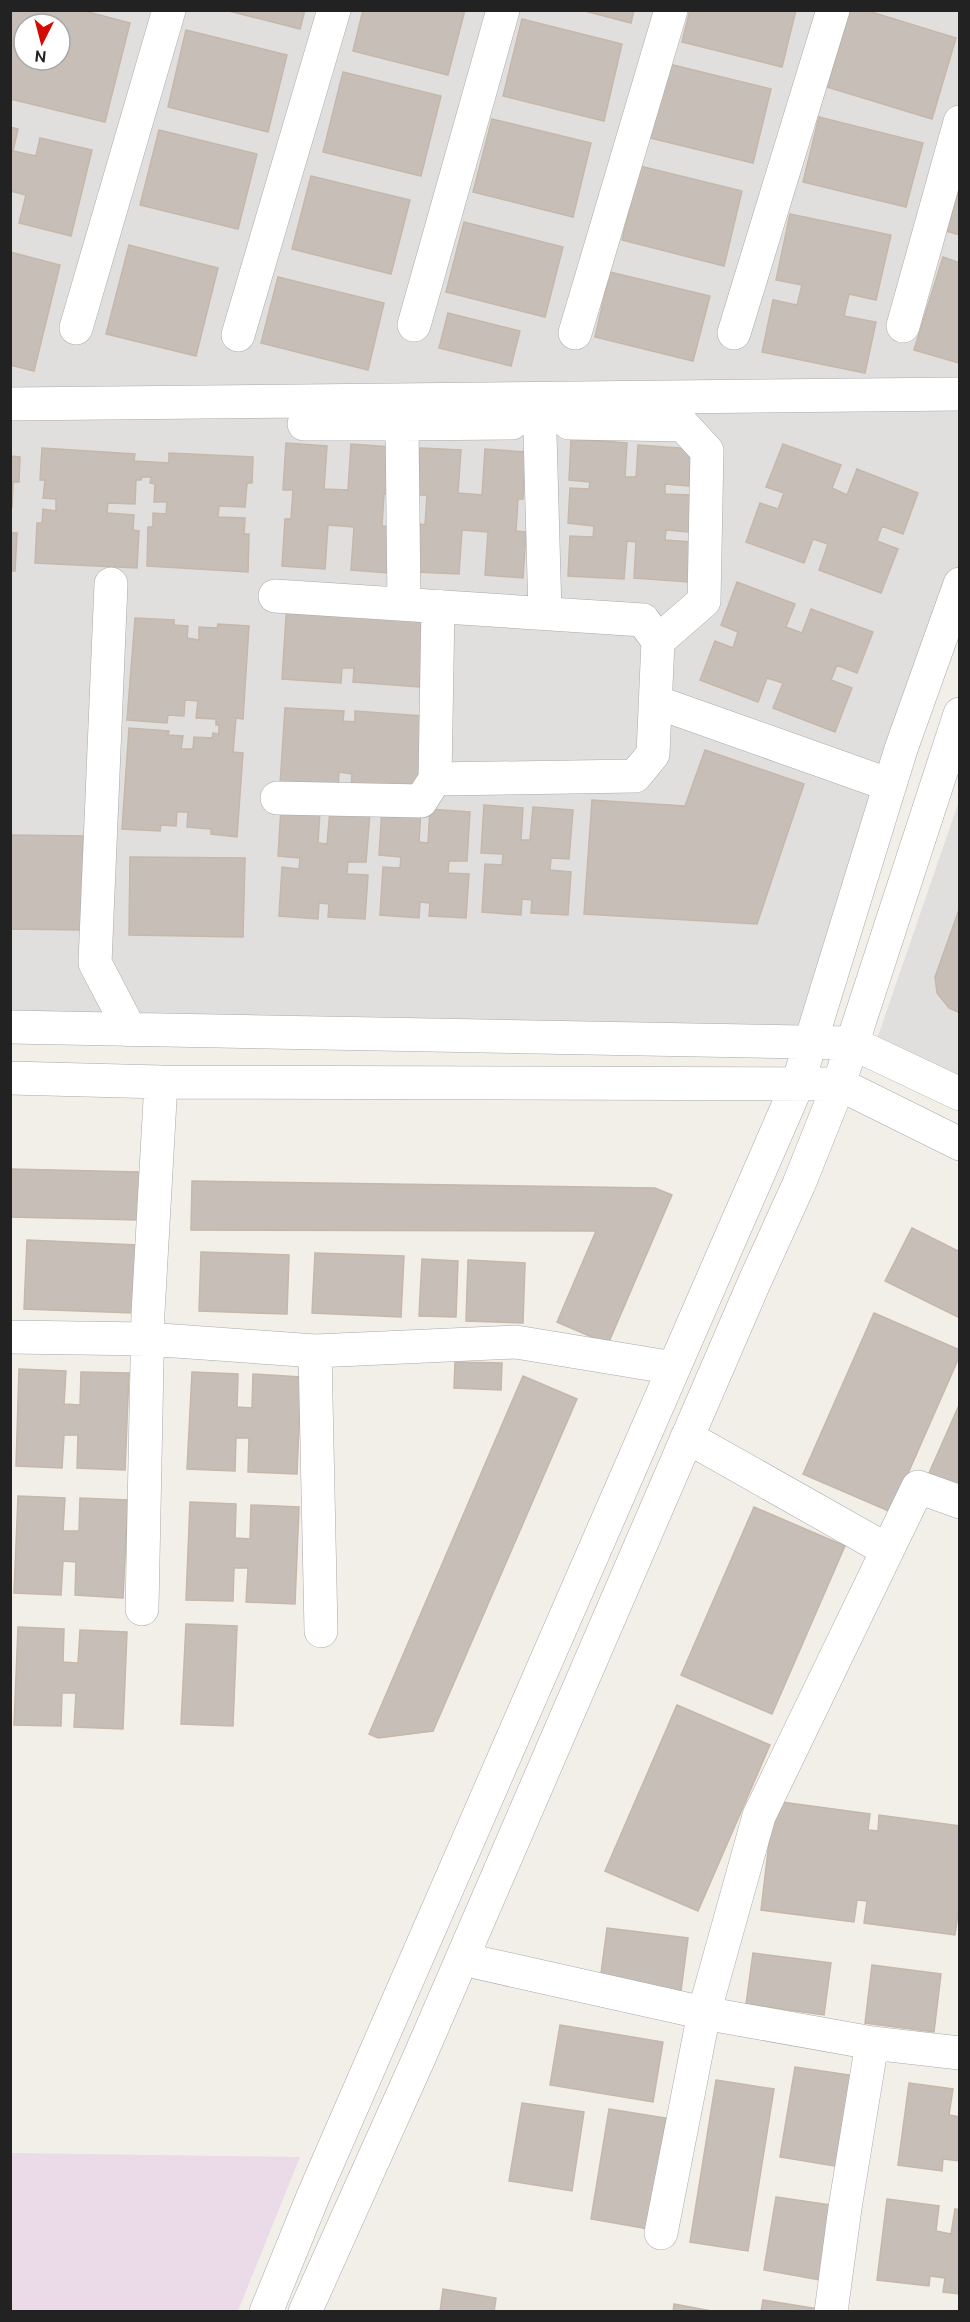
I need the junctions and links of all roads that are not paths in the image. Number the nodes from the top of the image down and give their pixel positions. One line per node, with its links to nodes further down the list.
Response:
1 (169, 10): 9 (street)
2 (334, 10): 12 (street)
3 (503, 10): 7 (street)
4 (671, 10): 10 (street)
5 (833, 10): 11 (street)
6 (960, 122): 8 (street)
7 (414, 325)
8 (903, 326)
9 (76, 328)
10 (575, 333)
11 (734, 333)
12 (238, 335)
13 (960, 394): 14 (street)
14 (539, 399): 15 (street); 25 (street)
15 (10, 404)
16 (269, 423): 19 (street)
17 (512, 423): 19 (street)
18 (570, 423): 26 (street)
19 (402, 424): 23 (street)
20 (111, 584): 34 (street)
21 (960, 584): 31 (street)
22 (275, 596): 23 (street)
23 (404, 604): 24 (street)
24 (438, 606): 25 (street); 30 (street)
25 (545, 613): 26 (street)
26 (658, 640): 27 (street)
27 (656, 702): 30 (street); 31 (street)
28 (960, 714): 29 (street)
29 (953, 750): 36 (street)
30 (435, 779): 32 (street)
31 (890, 785): 35 (street)
32 (278, 798)
33 (10, 1027): 34 (street)
34 (130, 1030): 35 (street)
35 (811, 1042): 36 (street); 39 (street)
36 (852, 1043): 40 (street); 41 (street)
37 (10, 1078): 38 (street)
38 (161, 1082): 39 (street); 44 (street)
39 (798, 1083): 40 (street); 46 (street)
40 (839, 1084): 42 (street); 47 (street)
41 (960, 1094)
42 (960, 1144)
43 (10, 1337): 44 (street)
44 (147, 1339): 45 (street); 50 (street)
45 (315, 1351): 46 (street); 51 (street)
46 (674, 1368): 57 (street)
47 (687, 1437): 49 (street); 52 (street)
48 (960, 1502): 49 (street)
49 (887, 1550): 53 (street)
50 (142, 1609)
51 (321, 1631)
52 (462, 1959): 53 (street); 58 (street)
53 (704, 2013): 54 (street); 56 (street)
54 (872, 2043): 55 (street); 60 (street)
55 (960, 2053)
56 (661, 2233)
57 (279, 2281): 58 (street); 59 (street)
58 (308, 2305)
59 (267, 2312)
60 (831, 2312)

